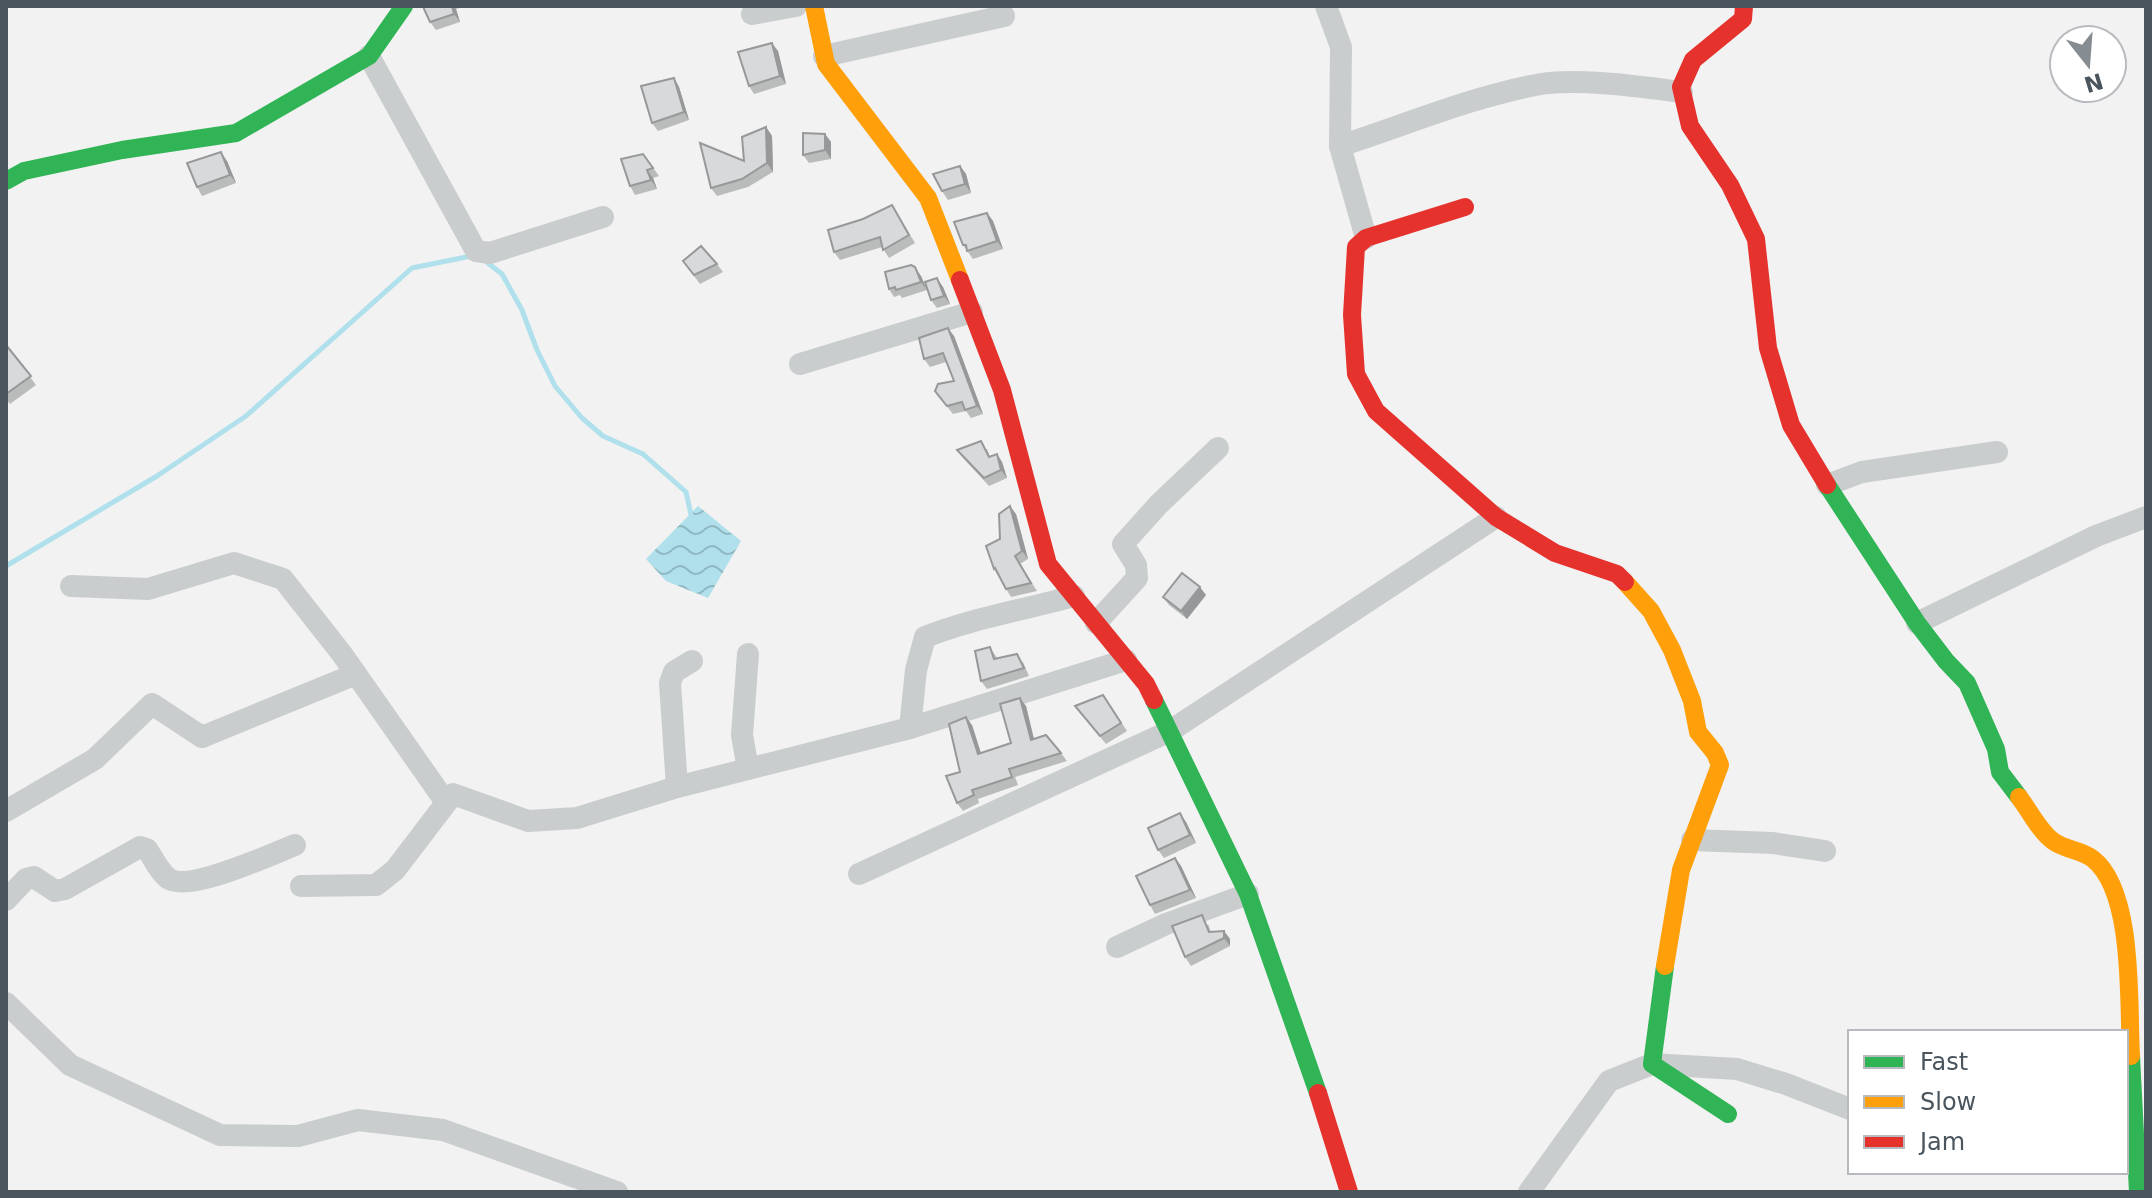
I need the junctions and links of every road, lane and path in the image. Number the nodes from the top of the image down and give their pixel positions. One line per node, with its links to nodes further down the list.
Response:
1 (404, 6): 8 (street)
2 (796, 6): 6 (street)
3 (814, 6): 9 (street)
4 (1326, 6): 11 (street)
5 (1744, 6): 10 (street)
6 (752, 14)
7 (1004, 16): 9 (street)
8 (369, 56): 12 (street); 14 (street)
9 (824, 56): 16 (street)
10 (1682, 92): 11 (street); 20 (street)
11 (1340, 146): 15 (street)
12 (6, 181)
13 (1465, 207): 15 (street)
14 (603, 217)
15 (1366, 238): 21 (street)
16 (972, 312): 17 (street); 24 (street)
17 (800, 364)
18 (1218, 448): 25 (street)
19 (1997, 452): 20 (street)
20 (1827, 485): 26 (street)
21 (1496, 517): 32 (street); 37 (street)
22 (2146, 517): 26 (street)
23 (71, 586): 30 (street)
24 (1074, 596): 25 (street); 31 (street)
25 (1096, 623): 28 (street)
26 (1917, 623): 46 (street)
27 (748, 654): 33 (street)
28 (1126, 660): 31 (street); 32 (street)
29 (692, 661): 34 (street)
30 (356, 674): 35 (street); 36 (street)
31 (910, 728): 33 (street)
32 (1170, 731): 40 (street); 42 (street)
33 (748, 769): 34 (street)
34 (677, 787): 35 (street)
35 (445, 801): 41 (street)
36 (6, 811)
37 (1692, 840): 39 (street); 48 (street)
38 (295, 845): 43 (street)
39 (1825, 851)
40 (859, 874)
41 (301, 886)
42 (1248, 894): 44 (street); 52 (street)
43 (6, 900)
44 (1117, 947)
45 (6, 1003): 51 (street)
46 (2128, 1030)
47 (2128, 1057): 54 (street)
48 (1652, 1064): 49 (street); 50 (street); 53 (street)
49 (1848, 1108)
50 (1728, 1114)
51 (617, 1192)
52 (1349, 1192)
53 (1529, 1192)
54 (2138, 1192)

